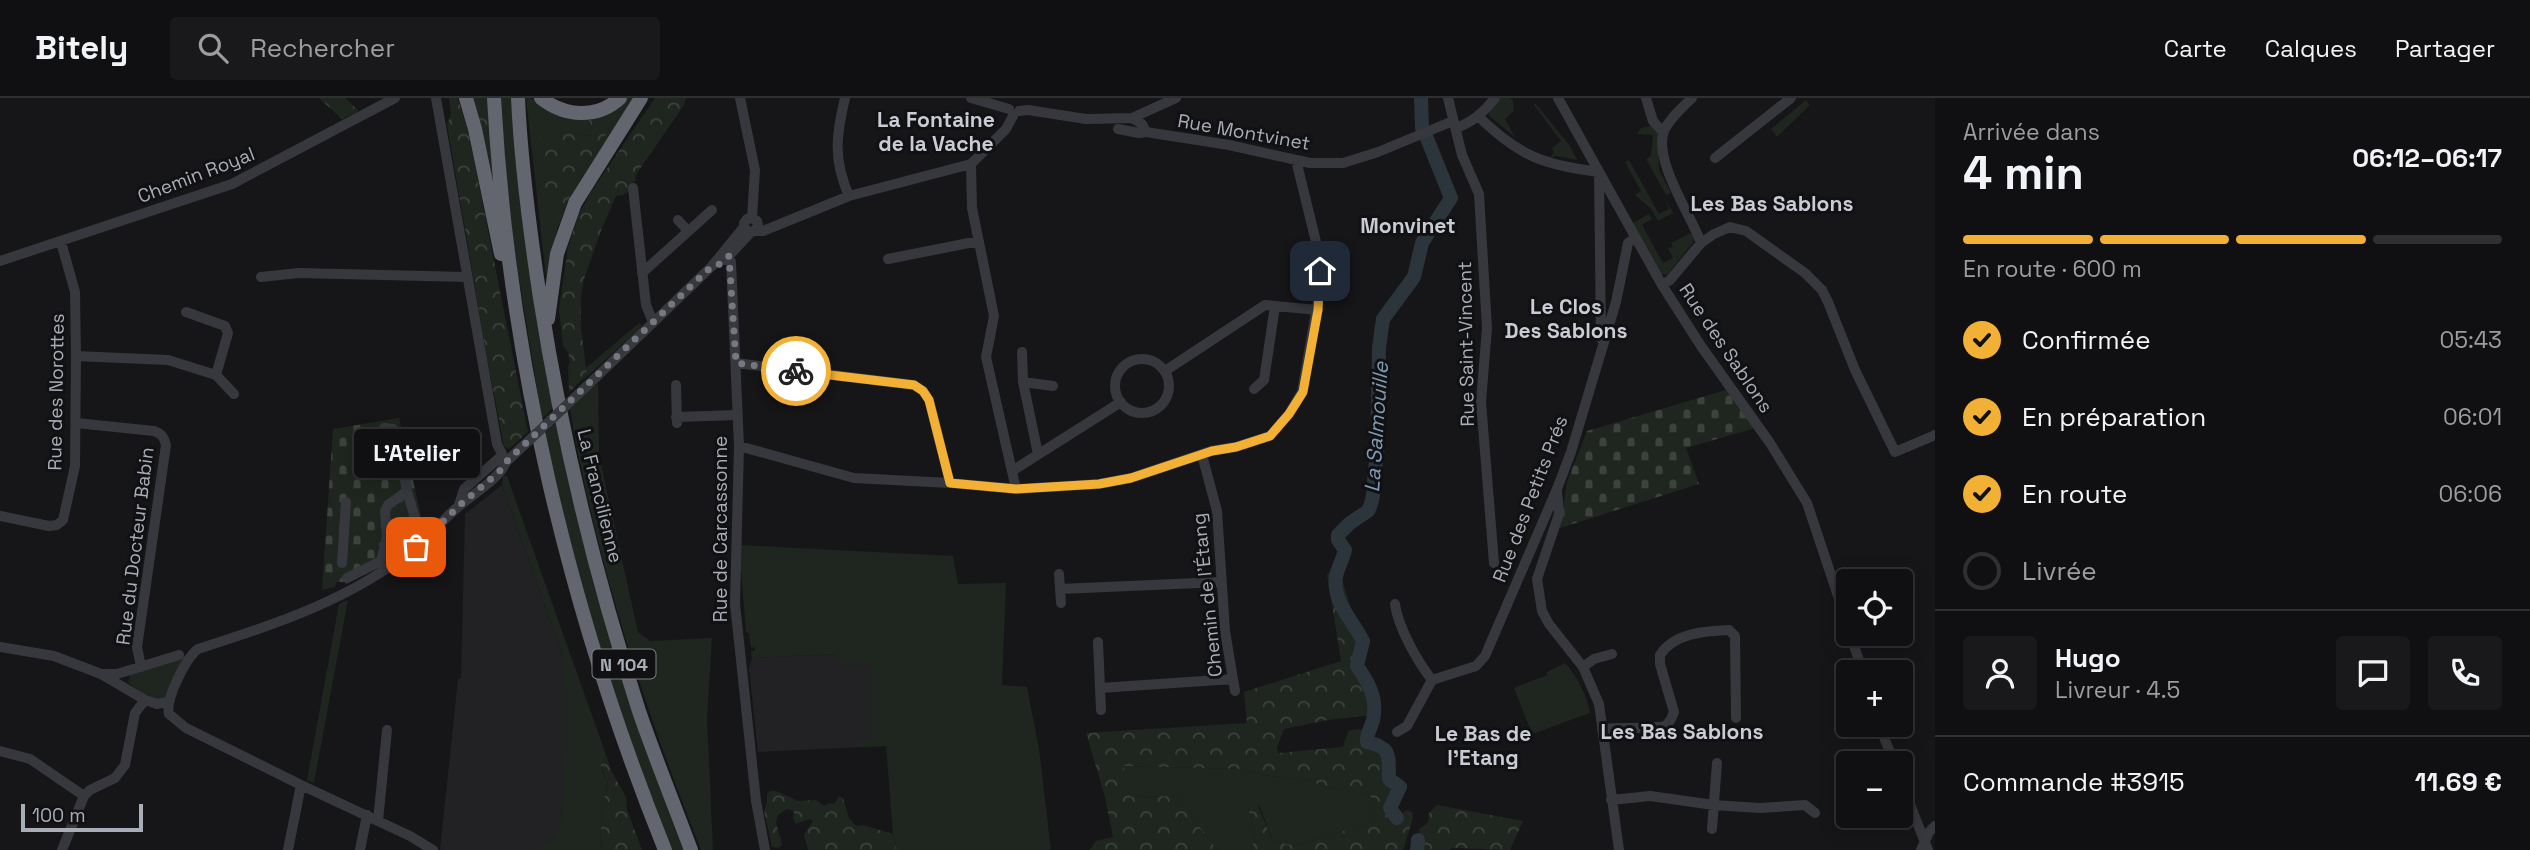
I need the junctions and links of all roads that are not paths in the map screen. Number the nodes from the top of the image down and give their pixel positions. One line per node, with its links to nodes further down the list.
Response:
1 (395, 98): 38 (street, Chemin Royal)
2 (436, 98): 45 (street)
3 (466, 98): 52 (highway)
4 (494, 98): 52 (highway, N 104)
5 (519, 98): 51 (highway, La Francilienne / N 104)
6 (541, 98): 7 (highway)
7 (620, 98)
8 (641, 98): 51 (highway)
9 (740, 98): 34 (street)
10 (845, 98): 31 (street)
11 (971, 98): 19 (street)
12 (1177, 98): 21 (street)
13 (1448, 98): 22 (street, Rue Saint-Vincent)
14 (1495, 98): 20 (street, Rue Montvinet)
15 (1558, 98): 29 (street, Rue des Sablons)
16 (1646, 98): 25 (street)
17 (1692, 98): 25 (street)
18 (1791, 98): 26 (street)
19 (1014, 112): 21 (street); 28 (street)
20 (1478, 116): 22 (street, Rue Montvinet); 29 (street)
21 (1132, 118): 24 (street)
22 (1455, 124): 27 (street, Rue Montvinet); 82 (street, Rue Saint-Vincent)
23 (1118, 129): 24 (street, Rue Montvinet)
24 (1146, 132): 27 (street, Rue Montvinet)
25 (1663, 132): 39 (street)
26 (1715, 158)
27 (1296, 160): 48 (street)
28 (971, 164): 31 (street); 37 (street)
29 (1599, 172): 36 (street, Rue des Sablons); 53 (street, Rue des Petits Prés)
30 (633, 188): 43 (street)
31 (849, 196): 34 (street)
32 (712, 210): 35 (street)
33 (678, 220): 35 (street)
34 (752, 226): 40 (street)
35 (688, 231): 43 (street)
36 (1635, 238): 46 (street, Rue des Sablons); 53 (street, Rue des Petits Prés)
37 (979, 241): 41 (street); 73 (street)
38 (61, 242): 42 (street, Chemin Royal); 55 (street, Rue des Norottes)
39 (1702, 243): 46 (street); 68 (street)
40 (728, 253): 50 (street); 56 (street, Rue de Carcassonne)
41 (888, 259)
42 (0, 261)
43 (642, 273): 50 (street)
44 (261, 277): 45 (street)
45 (467, 277): 72 (street)
46 (1662, 285): 87 (street, Rue des Sablons)
47 (1275, 306): 48 (street); 57 (street); 62 (street)
48 (1318, 310): 71 (street)
49 (186, 312): 58 (street)
50 (653, 322): 72 (street, bridge)
51 (546, 333): 124 (highway, La Francilienne / N 104)
52 (520, 334): 123 (highway, N 104)
53 (1601, 351): 76 (street, Rue des Petits Prés)
54 (1022, 352): 59 (street)
55 (76, 356): 58 (street); 66 (street, Rue des Norottes)
56 (736, 363): 65 (street, Rue de Carcassonne); 74 (street)
57 (1165, 371): 64 (street); 64 (street)
58 (216, 375): 63 (street)
59 (1023, 382): 61 (street); 70 (street)
60 (676, 385): 65 (street)
61 (1053, 386)
62 (1254, 389)
63 (234, 394)
64 (1121, 402): 70 (street)
65 (737, 415): 69 (street, Rue de Carcassonne)
66 (76, 423): 79 (street, Rue des Norottes); 95 (street, Rue du Docteur Babin)
67 (384, 428): 77 (street)
68 (1935, 435)
69 (739, 446): 74 (street); 125 (street, Rue de Carcassonne)
70 (1038, 454): 73 (street)
71 (1202, 455): 75 (street); 85 (street, Chemin de l'Étang)
72 (506, 462): 93 (street)
73 (1012, 471): 75 (street)
74 (950, 483): 75 (street)
75 (1016, 489)
76 (1557, 489): 94 (street); 97 (street, Rue des Petits Prés)
77 (407, 491): 80 (street); 80 (street)
78 (346, 502): 81 (street)
79 (0, 516)
80 (384, 545): 84 (street)
81 (342, 563)
82 (1494, 563)
83 (1059, 574): 86 (street)
84 (347, 579)
85 (1221, 582): 86 (street); 98 (street, Chemin de l'Étang)
86 (1060, 589): 88 (street)
87 (1836, 590)
88 (1061, 603)
89 (1395, 604): 97 (street)
90 (1098, 642): 98 (street)
91 (0, 647): 96 (street)
92 (1612, 654): 94 (street)
93 (185, 655): 95 (street); 100 (street)
94 (1583, 667): 103 (street)
95 (136, 668): 96 (street); 99 (street)
96 (101, 674): 99 (street)
97 (1432, 680): 105 (street)
98 (1100, 688): 101 (street)
99 (145, 700): 100 (street); 109 (street)
100 (167, 702): 108 (street)
101 (1101, 710)
102 (1736, 718): 103 (street)
103 (1602, 729): 110 (street)
104 (387, 730): 115 (street)
105 (1397, 732)
106 (0, 751): 109 (street)
107 (1717, 763): 111 (street)
108 (301, 785): 114 (street); 120 (street)
109 (84, 796): 119 (street)
110 (1611, 800): 111 (street); 126 (street)
111 (1714, 805): 112 (street); 117 (street)
112 (1815, 813)
113 (1913, 814): 118 (street)
114 (367, 815): 115 (street); 121 (street)
115 (378, 821): 122 (street)
116 (1935, 826): 118 (street)
117 (1712, 829)
118 (1925, 847)
119 (62, 850)
120 (288, 850)
121 (360, 850)
122 (433, 850)
123 (665, 850)
124 (691, 850)
125 (765, 850)
126 (1619, 850)

